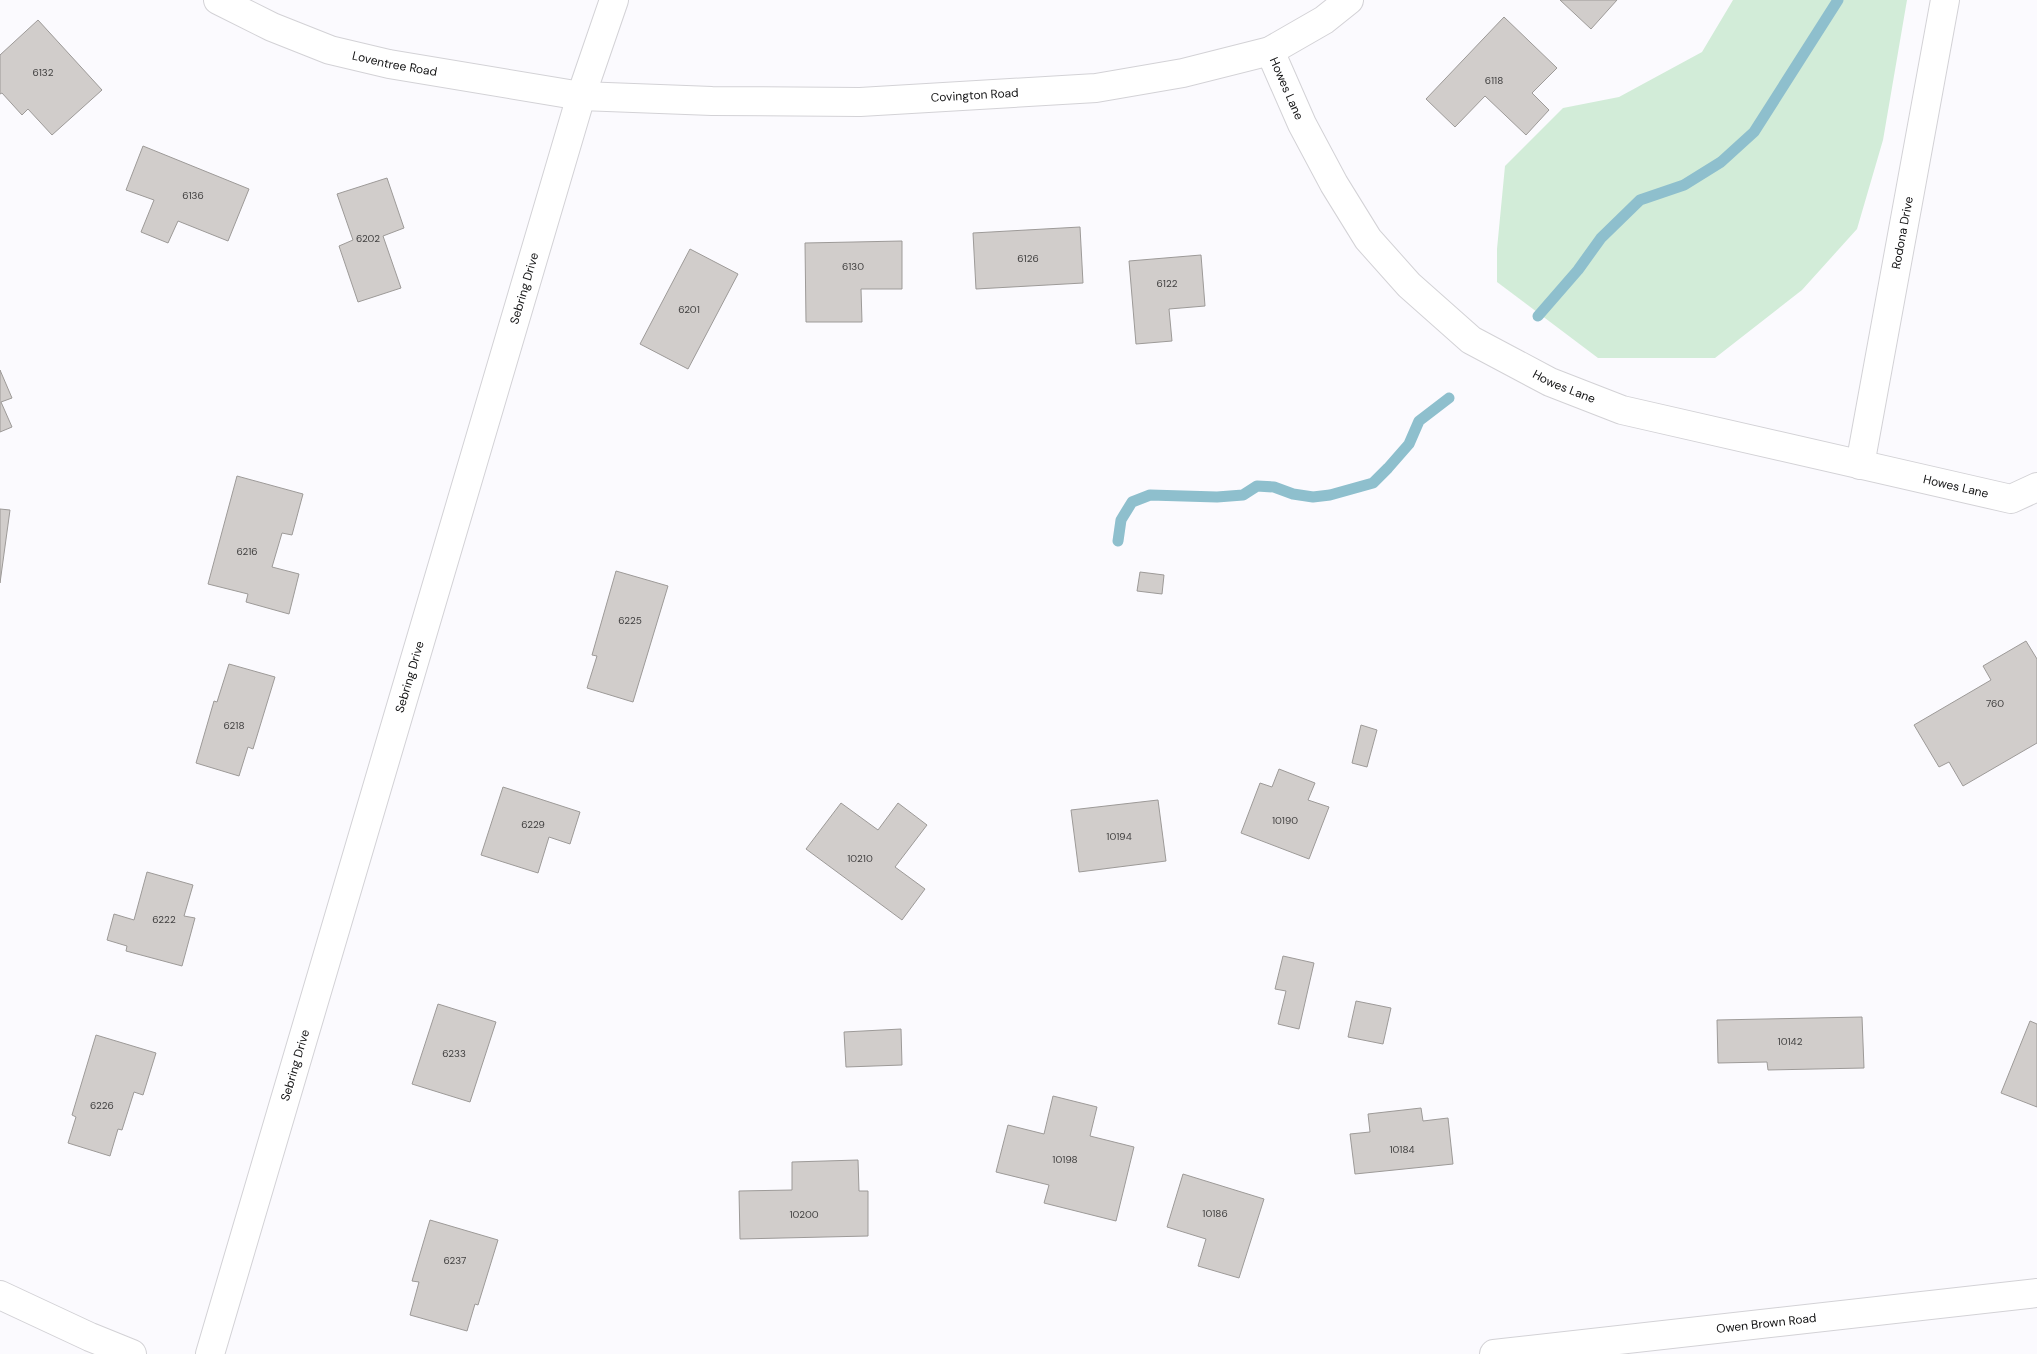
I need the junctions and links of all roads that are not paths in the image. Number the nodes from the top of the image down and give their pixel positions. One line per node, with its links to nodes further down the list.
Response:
1 (218, 0): 6 (street, Loventree Road)
2 (614, 0): 6 (street, Sebring Drive)
3 (1349, 0): 5 (street, Covington Road)
4 (1945, 0): 7 (street, Rodona Drive)
5 (1270, 51): 6 (street, Covington Road); 7 (street, Howes Lane)
6 (581, 96): 12 (street, Sebring Drive)
7 (1860, 465): 8 (street, Howes Lane)
8 (2037, 488)
9 (2037, 1293): 13 (street, Owen Brown Road)
10 (0, 1295): 11 (street)
11 (132, 1354)
12 (210, 1354)
13 (1494, 1354)

